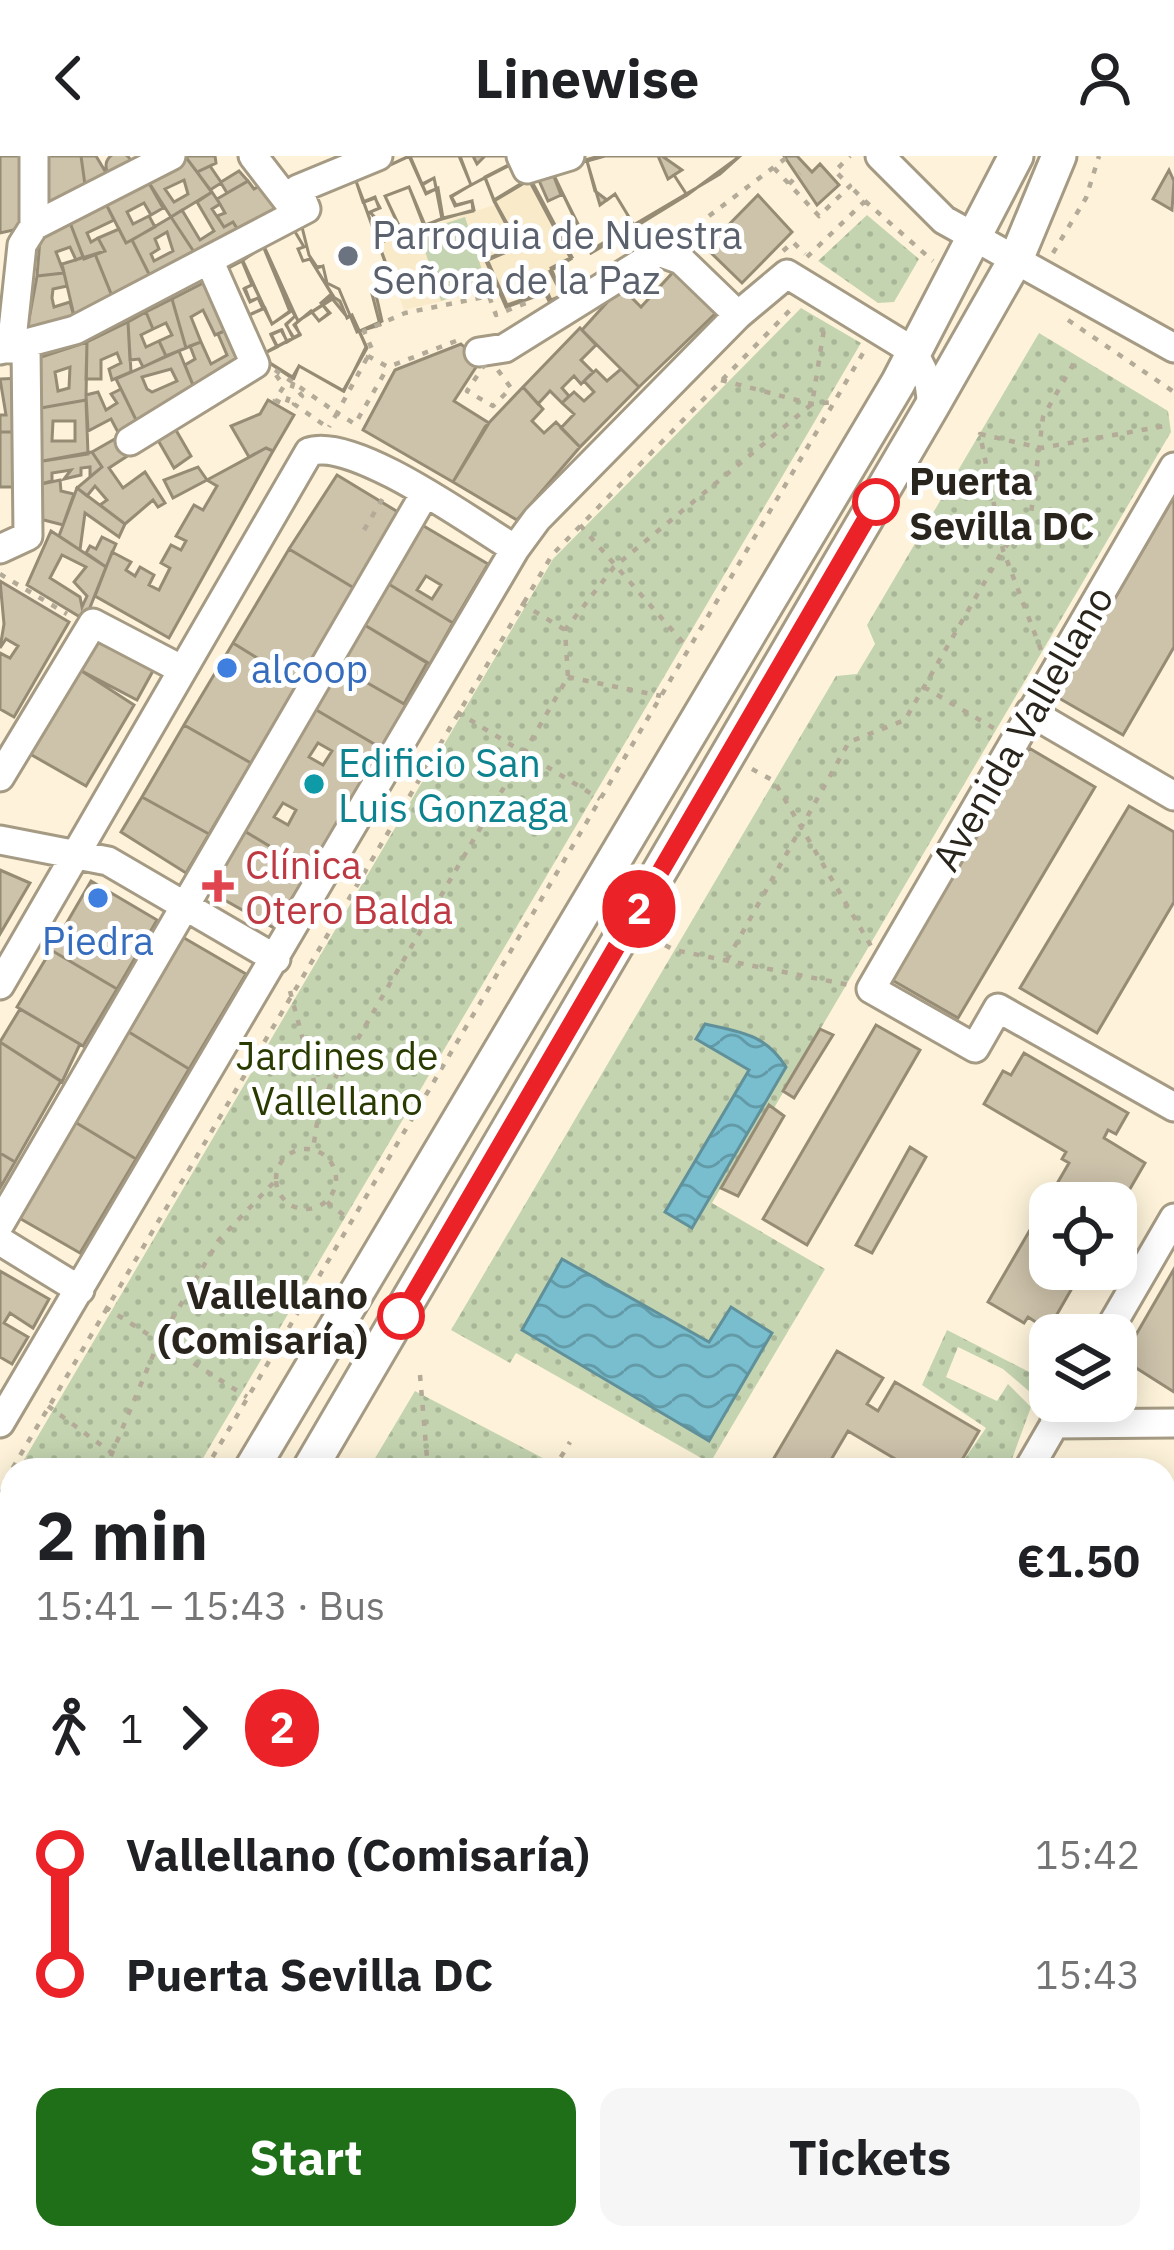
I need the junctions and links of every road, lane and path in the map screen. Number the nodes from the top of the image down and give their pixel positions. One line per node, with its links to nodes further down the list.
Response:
1 (34, 156): 19 (street)
2 (171, 156): 19 (street)
3 (253, 156): 17 (street)
4 (378, 156): 17 (street)
5 (521, 156): 6 (street)
6 (570, 156)
7 (850, 156): 15 (path)
8 (880, 156): 18 (street)
9 (1016, 156): 18 (main road)
10 (1059, 156): 22 (main road)
11 (786, 158): 12 (path)
12 (773, 168): 14 (path); 21 (path)
13 (800, 173): 14 (path)
14 (788, 184): 15 (path)
15 (850, 186): 16 (path)
16 (866, 201): 20 (path); 24 (path)
17 (297, 213): 23 (street)
18 (977, 235): 22 (street); 24 (main road)
19 (18, 242): 33 (street)
20 (814, 246)
21 (659, 252): 27 (street); 28 (street)
22 (1017, 257): 34 (street); 48 (main road)
23 (209, 260): 33 (street); 39 (street)
24 (953, 278): 35 (main road)
25 (798, 302): 41 (path)
26 (812, 310): 29 (path)
27 (738, 315): 35 (street); 60 (street)
28 (554, 317): 36 (street); 37 (path)
29 (826, 318): 31 (path); 47 (path)
30 (1065, 318): 44 (path)
31 (840, 327)
32 (854, 335): 46 (path)
33 (12, 348): 59 (street)
34 (1174, 348)
35 (913, 351): 48 (street); 105 (main road)
36 (484, 355): 36 (path); 40 (path)
37 (368, 356): 40 (path); 49 (path)
38 (1078, 356): 53 (path)
39 (256, 364): 45 (path); 52 (street)
40 (388, 367): 49 (path)
41 (721, 380): 47 (path); 57 (path)
42 (294, 382): 49 (path)
43 (273, 388): 45 (path)
44 (1174, 392)
45 (274, 400): 51 (path)
46 (834, 401): 47 (path); 67 (path)
47 (812, 404): 62 (path)
48 (932, 406): 122 (main road)
49 (337, 413)
50 (1170, 425): 53 (path)
51 (328, 428)
52 (130, 441)
53 (1041, 448): 61 (path); 61 (path)
54 (1174, 467): 74 (street, Avenida Vallellano)
55 (424, 495): 60 (street); 69 (street); 84 (street)
56 (379, 505): 58 (path)
57 (580, 525): 62 (path); 64 (path)
58 (364, 530)
59 (0, 549)
60 (515, 549): 86 (street)
61 (1003, 550): 68 (path); 71 (path)
62 (614, 567): 66 (path); 67 (path)
63 (0, 574): 65 (path)
64 (521, 603): 66 (path); 73 (path)
65 (79, 621)
66 (565, 630): 70 (path)
67 (688, 649): 72 (path)
68 (1041, 650)
69 (181, 669): 78 (street); 83 (street)
70 (568, 677): 72 (path); 76 (path)
71 (924, 687): 75 (path); 81 (path)
72 (661, 696): 80 (path)
73 (457, 712): 76 (path); 91 (path)
74 (1030, 712): 79 (street); 88 (street, Avenida Vallellano)
75 (995, 729)
76 (524, 753): 80 (path); 92 (path)
77 (751, 768): 81 (path)
78 (0, 777)
79 (1174, 796)
80 (600, 799): 98 (path)
81 (804, 827): 87 (path); 88 (path)
82 (0, 840): 83 (street)
83 (78, 852): 84 (street); 89 (street)
84 (185, 906): 86 (street); 99 (street)
85 (652, 938): 87 (path)
86 (277, 958): 101 (street)
87 (727, 960): 90 (path)
88 (886, 964): 90 (street, Avenida Vallellano)
89 (0, 985)
90 (872, 989): 93 (street)
91 (290, 991): 92 (path); 102 (path)
92 (320, 1104): 94 (path)
93 (1174, 1107)
94 (313, 1149): 95 (path); 96 (path)
95 (275, 1181): 96 (path); 104 (path)
96 (326, 1202): 98 (path)
97 (1174, 1218): 103 (street)
98 (351, 1221): 108 (path)
99 (0, 1224)
100 (0, 1241): 101 (street)
101 (80, 1290): 106 (street)
102 (105, 1306): 104 (path); 109 (path)
103 (1118, 1314)
104 (159, 1341): 108 (path); 115 (path)
105 (309, 1371): 120 (main road); 121 (main road)
106 (12, 1376): 112 (street)
107 (420, 1376): 123 (path)
108 (247, 1397): 119 (path)
109 (48, 1406): 115 (path); 116 (path)
110 (1137, 1420): 113 (street)
111 (1056, 1422): 125 (street)
112 (0, 1423)
113 (1174, 1423)
114 (570, 1442): 124 (path)
115 (112, 1453): 117 (path); 118 (path)
116 (18, 1458)
117 (110, 1458)
118 (119, 1458)
119 (212, 1458)
120 (258, 1458)
121 (275, 1458)
122 (316, 1458)
123 (427, 1458)
124 (561, 1458)
125 (1035, 1458)

